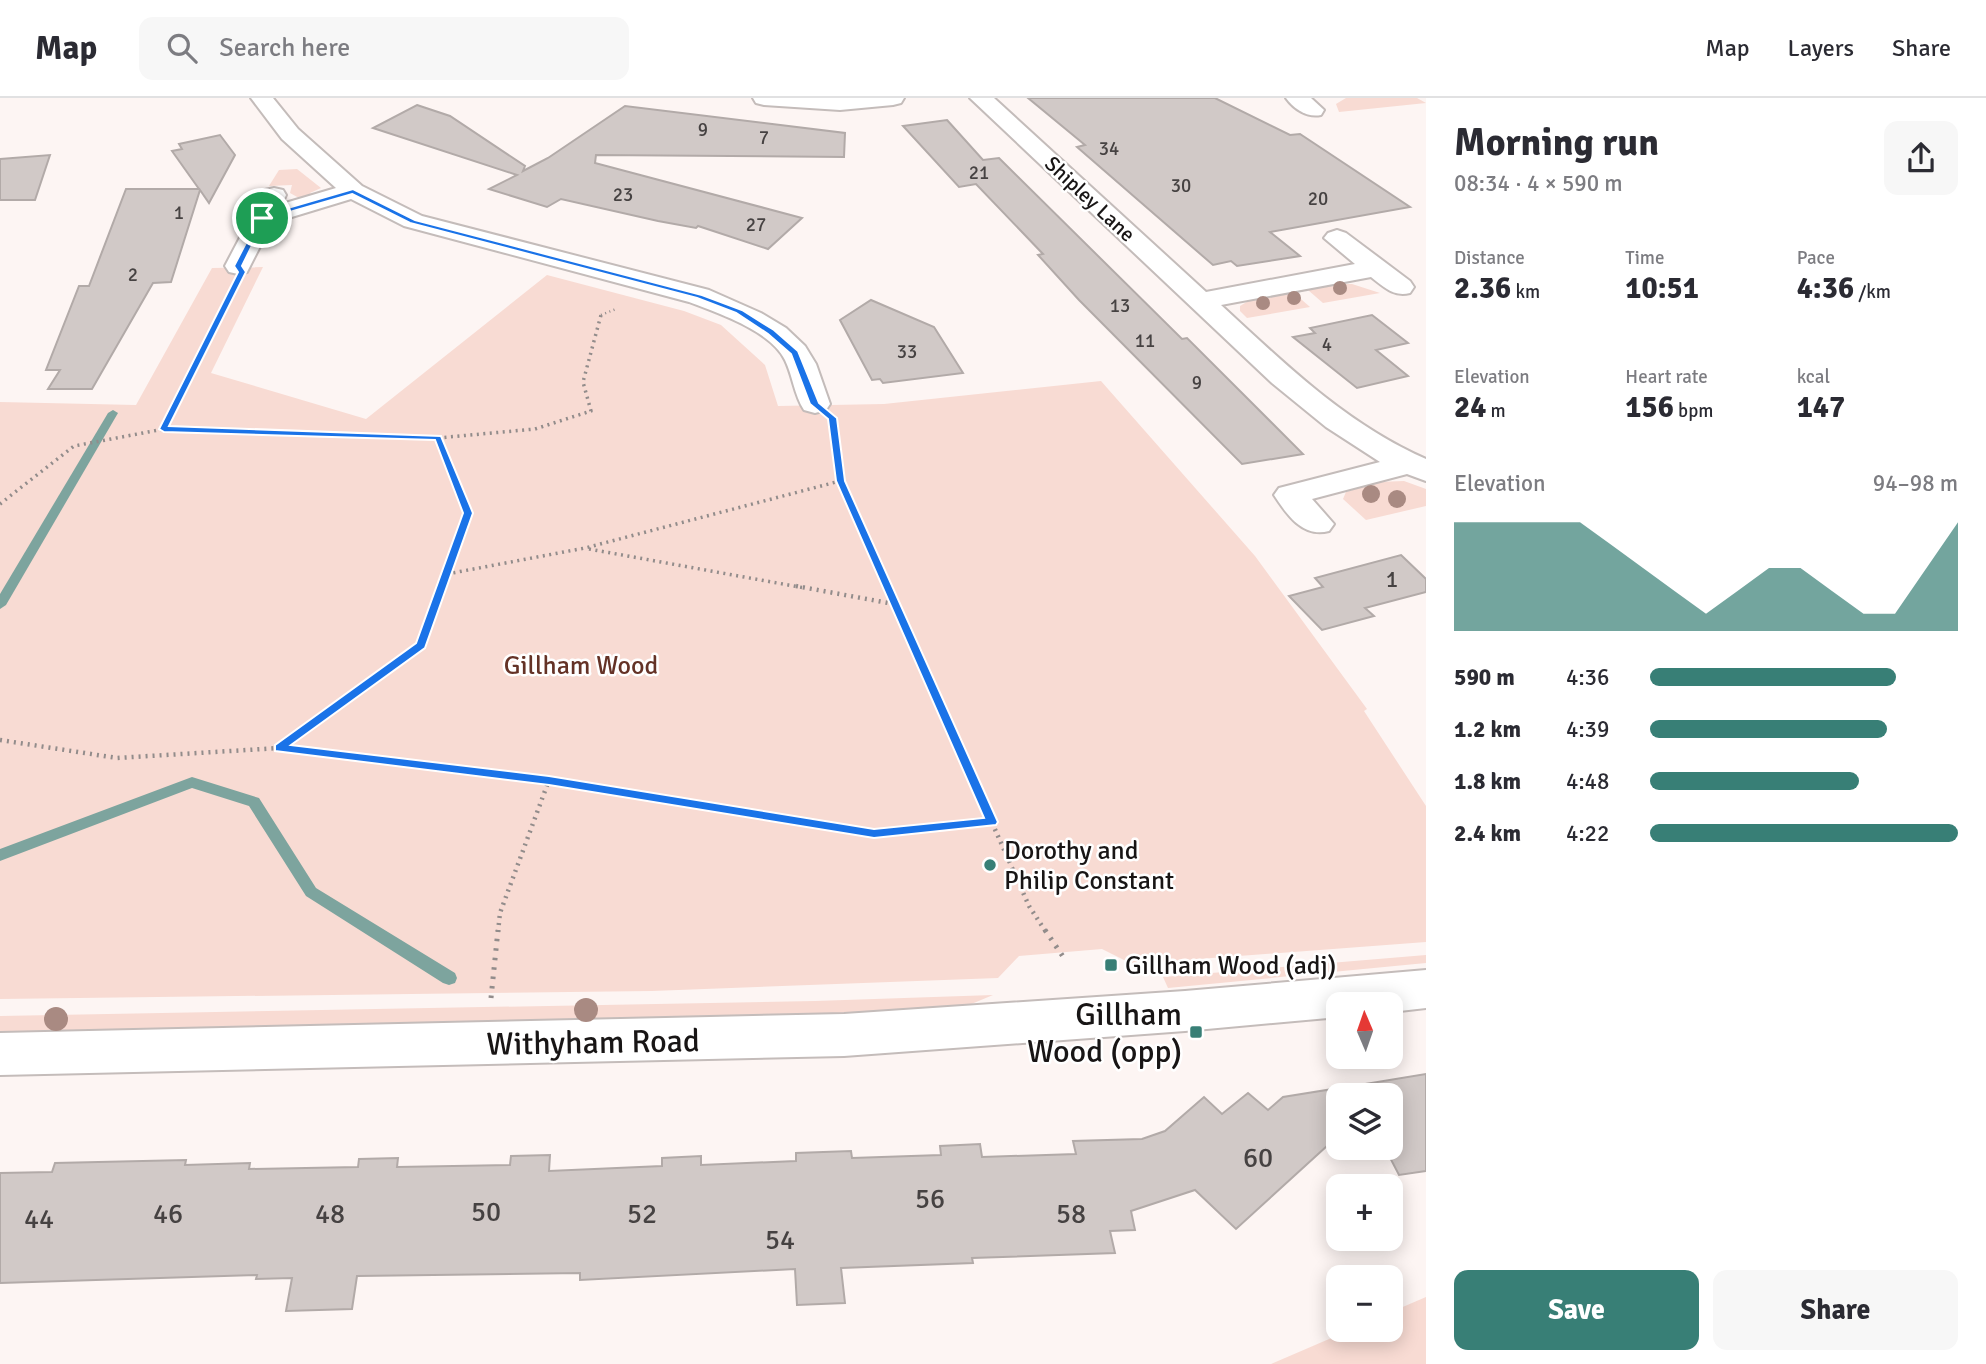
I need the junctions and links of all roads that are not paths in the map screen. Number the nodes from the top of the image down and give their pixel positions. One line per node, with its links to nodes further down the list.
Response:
1 (262, 98): 6 (street)
2 (764, 98): 3 (street)
3 (893, 98)
4 (981, 98): 12 (street, Shipley Lane)
5 (276, 190): 7 (street)
6 (353, 191): 7 (street); 13 (street)
7 (262, 218): 9 (street)
8 (1337, 238): 10 (street)
9 (238, 266)
10 (1377, 268): 11 (street); 12 (street)
11 (1401, 287)
12 (1200, 301): 14 (street, Shipley Lane)
13 (815, 404)
14 (1417, 467): 15 (street, Shipley Lane)
15 (1317, 524)
16 (1426, 989): 17 (street, Withyham Road)
17 (0, 1054)

